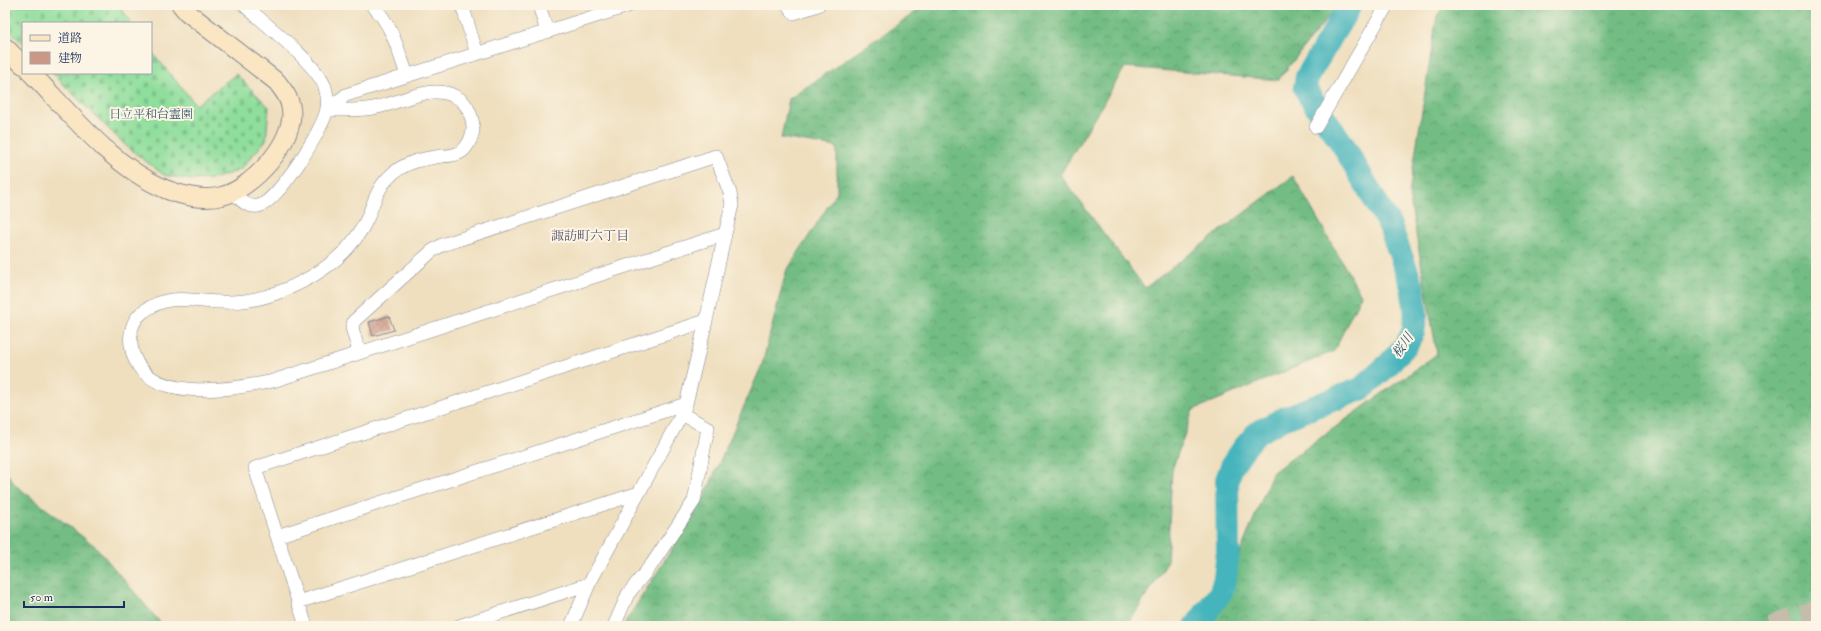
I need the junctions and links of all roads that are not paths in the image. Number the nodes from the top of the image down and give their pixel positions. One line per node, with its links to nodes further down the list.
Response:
1 (180, 5): 18 (street)
2 (244, 5): 16 (street)
3 (372, 5): 15 (street)
4 (462, 5): 12 (street)
5 (538, 5): 10 (street)
6 (788, 5): 7 (street)
7 (818, 5)
8 (1387, 5): 17 (street)
9 (623, 6): 10 (street)
10 (547, 32): 12 (street)
11 (5, 47): 13 (street)
12 (477, 54): 15 (street)
13 (22, 64)
14 (32, 74): 18 (street)
15 (408, 75): 16 (street)
16 (327, 110): 18 (street); 21 (street)
17 (1316, 127)
18 (233, 192)
19 (725, 234): 20 (street); 21 (street); 21 (street)
20 (706, 321): 22 (street); 24 (street)
21 (359, 352)
22 (684, 409): 23 (street); 24 (street); 30 (street)
23 (639, 494): 25 (street); 26 (street)
24 (277, 536): 26 (street)
25 (589, 584): 28 (street); 29 (street)
26 (298, 602): 27 (street)
27 (306, 626)
28 (459, 626)
29 (571, 626)
30 (614, 626)

